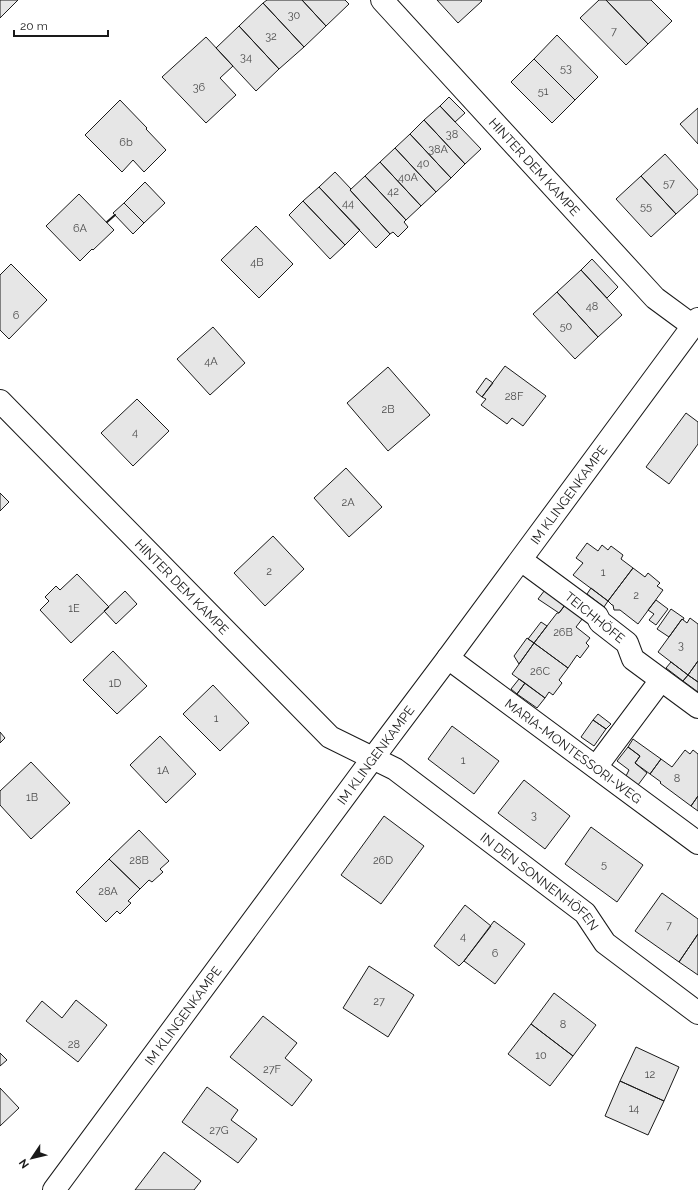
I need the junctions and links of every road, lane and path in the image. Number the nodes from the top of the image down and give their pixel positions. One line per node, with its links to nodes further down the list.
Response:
1 (382, 0): 2 (street, HINTER DEM KAMPE)
2 (695, 323): 4 (street, IM KLINGENKAMPE)
3 (0, 401): 8 (street, HINTER DEM KAMPE)
4 (521, 560): 5 (street, IM KLINGENKAMPE); 6 (street, TEICHHÖFE)
5 (448, 658): 8 (street, IM KLINGENKAMPE); 9 (street, MARIA-MONTESSORI-WEG)
6 (661, 680): 7 (street, TEICHHÖFE); 9 (street)
7 (698, 707)
8 (373, 758): 11 (street, IN DEN SONNENHÖFEN); 12 (street, IM KLINGENKAMPE)
9 (596, 767): 10 (street, MARIA-MONTESSORI-WEG)
10 (698, 843)
11 (698, 1013)
12 (54, 1190)

